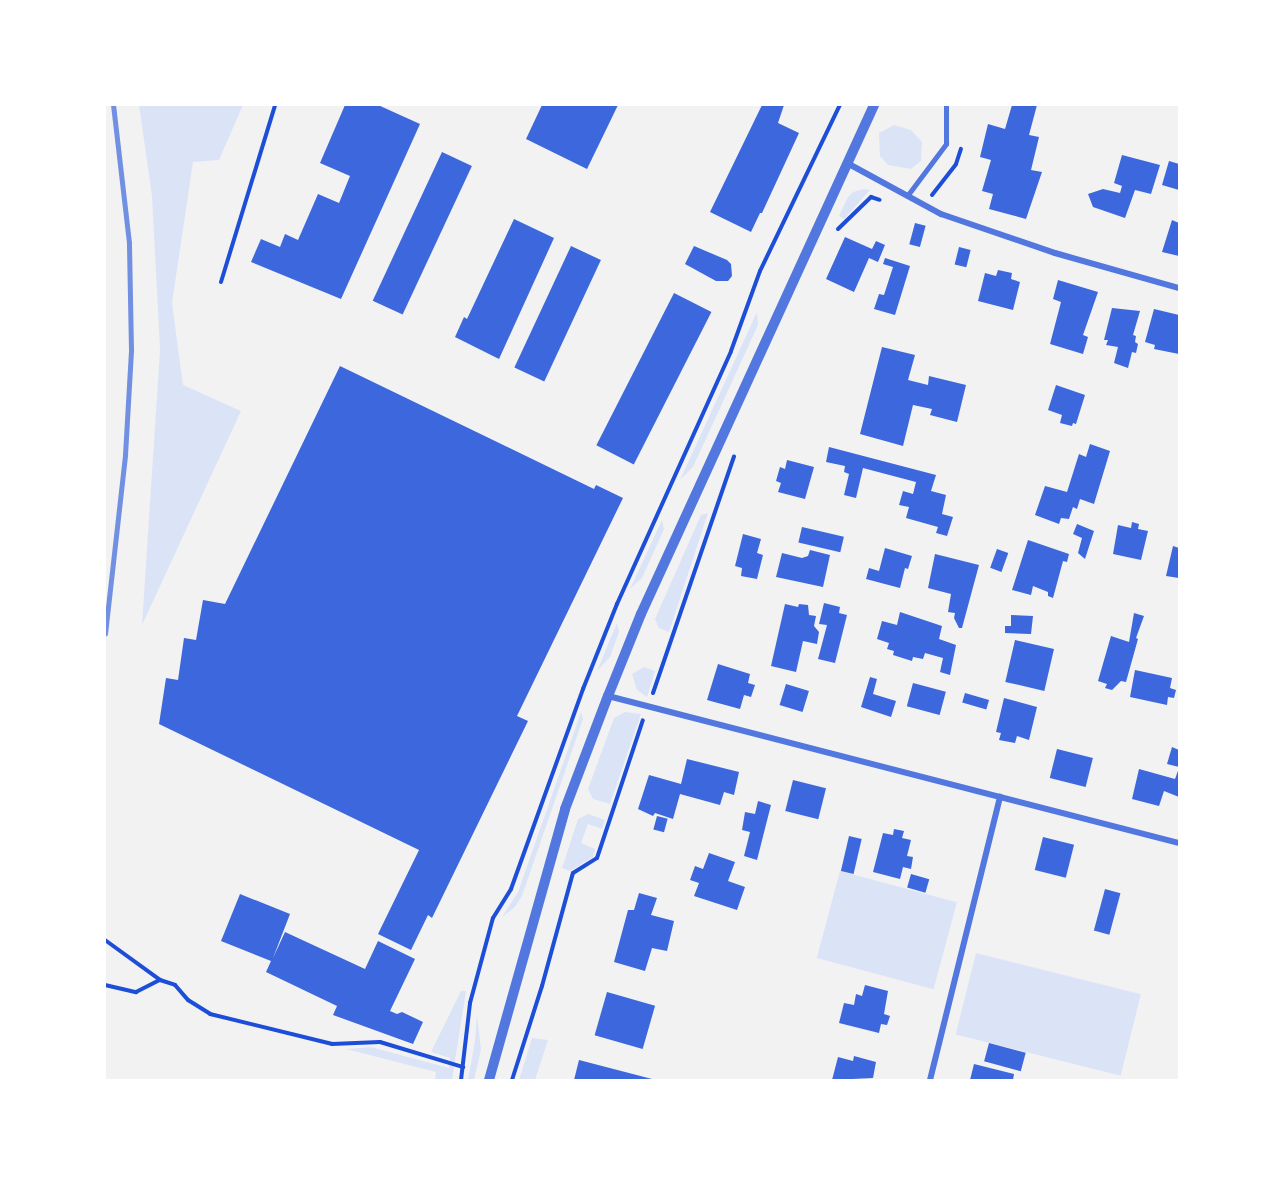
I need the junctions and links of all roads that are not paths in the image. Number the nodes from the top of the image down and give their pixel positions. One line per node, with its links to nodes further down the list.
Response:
1 (874, 105): 3 (street)
2 (946, 105): 4 (lane)
3 (847, 163): 4 (street); 6 (street)
4 (907, 196): 5 (street)
5 (1179, 288)
6 (608, 696): 7 (street); 9 (street)
7 (1000, 797): 8 (street); 10 (street)
8 (1179, 843)
9 (489, 1080)
10 (930, 1080)

